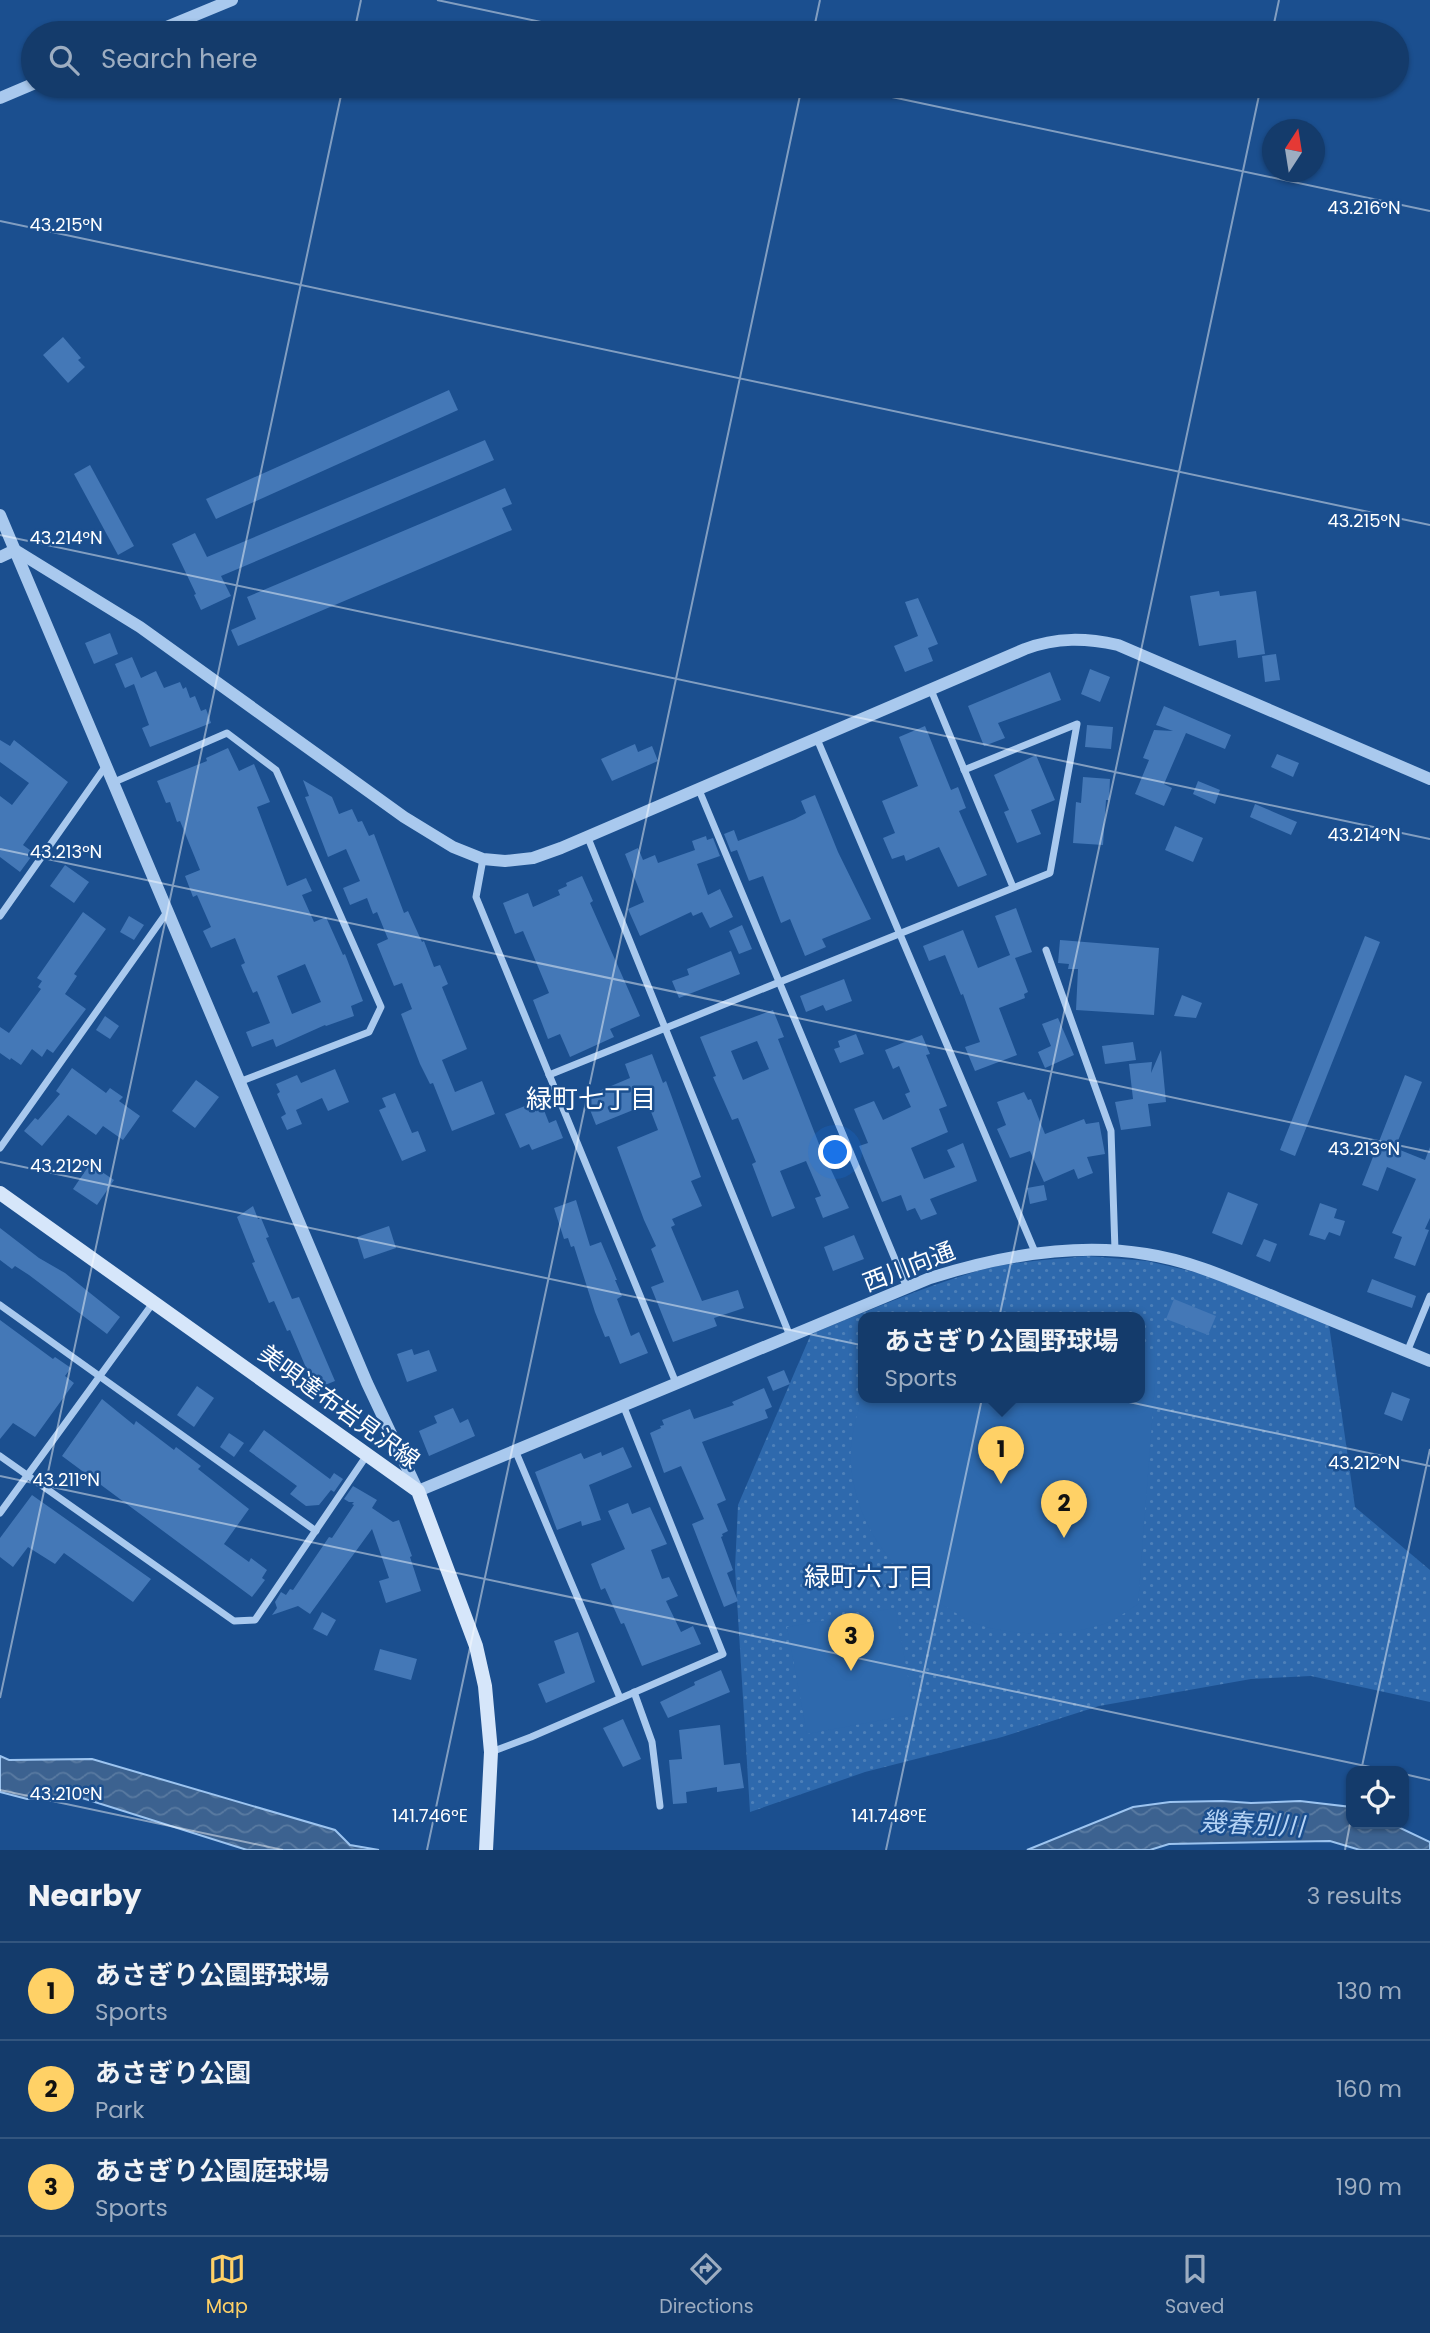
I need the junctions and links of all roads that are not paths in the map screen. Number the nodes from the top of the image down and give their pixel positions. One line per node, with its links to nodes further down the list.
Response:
1 (232, 0): 2 (street)
2 (181, 21)
3 (21, 89): 4 (street)
4 (0, 98)
5 (0, 515): 6 (street)
6 (15, 550): 7 (street); 10 (street); 16 (street)
7 (0, 556)
8 (931, 690): 9 (street); 11 (street); 12 (street)
9 (817, 739): 14 (street); 20 (street)
10 (105, 767): 13 (street); 19 (street)
11 (964, 770): 17 (street); 17 (street)
12 (1430, 779)
13 (112, 783): 18 (street); 25 (street)
14 (699, 790): 15 (street); 22 (street)
15 (588, 838): 16 (street); 23 (street)
16 (483, 859): 24 (street)
17 (1013, 887): 20 (street)
18 (167, 912): 25 (street); 26 (street)
19 (0, 916)
20 (900, 935): 22 (street); 29 (street)
21 (1046, 950): 28 (street)
22 (779, 983): 23 (street); 30 (street)
23 (665, 1028): 24 (street); 34 (street)
24 (549, 1075): 38 (street)
25 (239, 1082): 44 (street)
26 (0, 1149)
27 (1, 1196): 32 (main road, 美唄達布岩見沢線)
28 (1115, 1250): 29 (street, 西川向通); 35 (street, 西川向通)
29 (1035, 1252): 30 (street, 西川向通)
30 (907, 1288): 34 (street, 西川向通)
31 (1430, 1296): 35 (street)
32 (153, 1303): 37 (street); 41 (main road, 美唄達布岩見沢線)
33 (0, 1305): 37 (street)
34 (790, 1336): 38 (street, 西川向通)
35 (1407, 1352): 36 (street, 西川向通)
36 (1430, 1361)
37 (100, 1375): 43 (street); 46 (street)
38 (676, 1383): 39 (street, 西川向通)
39 (623, 1405): 40 (street, 西川向通); 47 (street)
40 (515, 1450): 44 (street, 西川向通); 48 (street)
41 (367, 1455): 44 (main road, 美唄達布岩見沢線); 46 (street)
42 (0, 1456): 43 (street)
43 (26, 1475): 45 (street); 46 (street)
44 (418, 1491): 49 (main road, 美唄達布岩見沢線)
45 (0, 1513)
46 (316, 1531)
47 (634, 1692): 48 (street); 50 (street)
48 (620, 1698): 49 (street)
49 (491, 1752): 51 (main road, 美唄達布岩見沢線)
50 (660, 1806)
51 (486, 1850)

